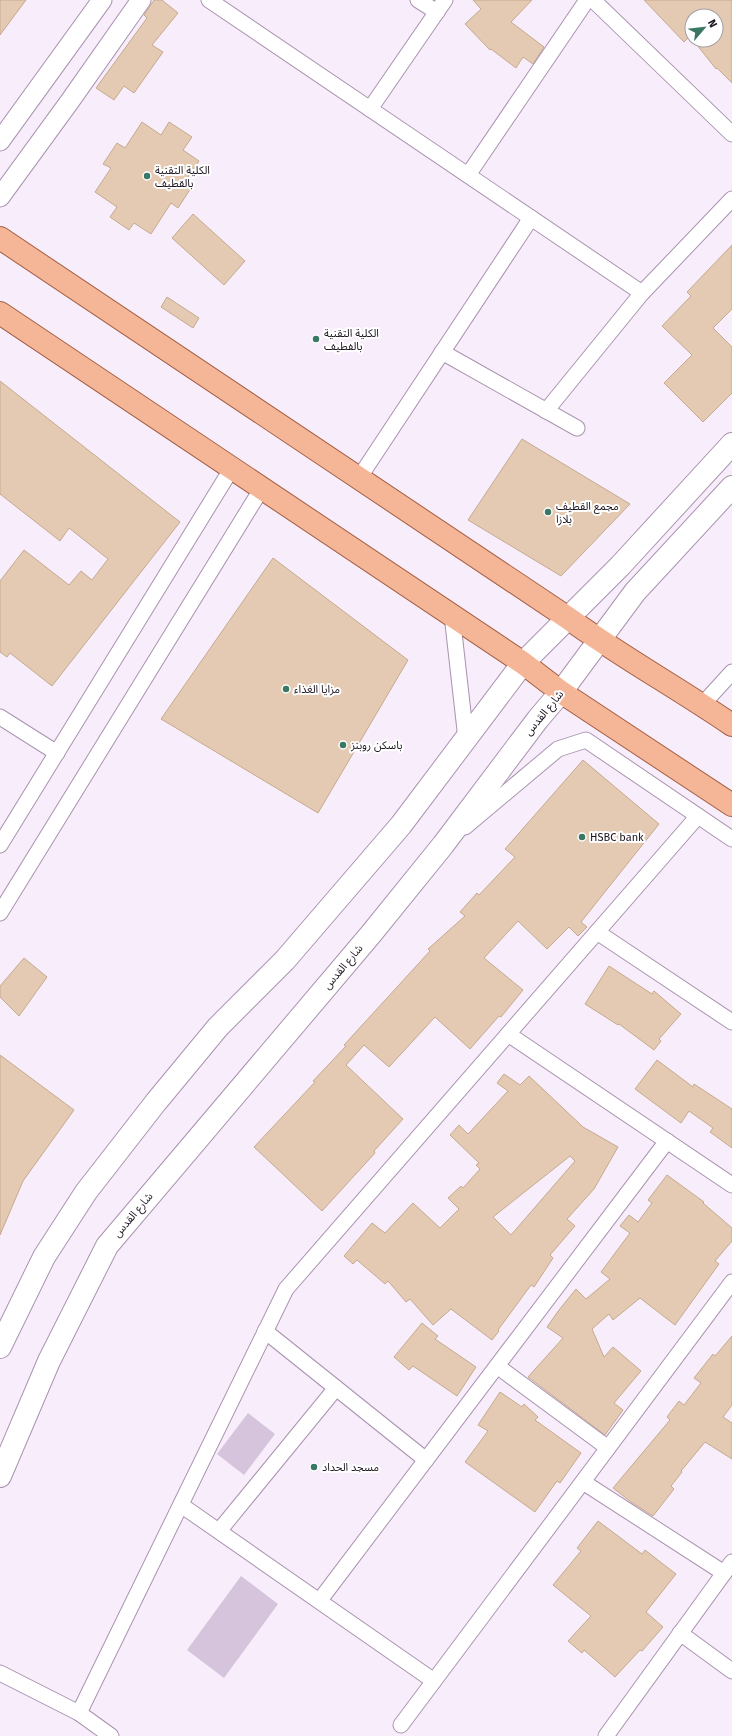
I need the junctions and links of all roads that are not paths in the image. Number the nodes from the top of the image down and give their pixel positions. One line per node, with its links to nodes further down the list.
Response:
1 (102, 0): 11 (street)
2 (141, 0): 13 (street)
3 (208, 0): 9 (street)
4 (418, 0): 8 (street)
5 (445, 0): 8 (street)
6 (586, 0): 12 (street)
7 (593, 0): 10 (street)
8 (436, 12): 9 (street)
9 (370, 110): 12 (street)
10 (732, 134)
11 (0, 141)
12 (468, 175): 15 (street)
13 (0, 197)
14 (732, 199): 17 (street)
15 (531, 218): 17 (street); 19 (street)
16 (0, 238): 24 (main road)
17 (642, 293): 20 (street)
18 (0, 313): 23 (main road)
19 (442, 352): 20 (street); 24 (street)
20 (546, 410): 21 (street)
21 (577, 428)
22 (732, 444): 28 (main road)
23 (232, 468): 26 (main road); 37 (street)
24 (359, 478): 28 (main road)
25 (732, 487): 29 (main road, شارع القدس)
26 (262, 488): 27 (main road); 43 (street)
27 (452, 615): 30 (main road); 36 (street)
28 (568, 618): 29 (main road); 30 (main road)
29 (598, 640): 32 (main road, شارع القدس); 33 (main road)
30 (524, 663): 32 (main road); 36 (main road)
31 (732, 672): 33 (street)
32 (561, 692): 38 (main road); 42 (main road, شارع القدس)
33 (702, 704): 35 (main road)
34 (0, 717): 37 (street)
35 (732, 725)
36 (466, 739): 51 (main road)
37 (57, 753): 41 (street)
38 (732, 805)
39 (698, 816): 40 (street); 42 (street); 44 (street)
40 (732, 839)
41 (0, 845)
42 (443, 845): 56 (main road, شارع القدس)
43 (0, 913)
44 (597, 932): 45 (street); 46 (street)
45 (732, 1022)
46 (508, 1034): 47 (street); 50 (street)
47 (667, 1141): 48 (street); 52 (street)
48 (732, 1185)
49 (732, 1282): 54 (street)
50 (265, 1331): 53 (street); 58 (street)
51 (0, 1347)
52 (497, 1366): 54 (street); 55 (street)
53 (336, 1388): 55 (street); 59 (street)
54 (608, 1448): 57 (street)
55 (426, 1460): 61 (street)
56 (0, 1476)
57 (583, 1482): 60 (street); 65 (street)
58 (181, 1505): 59 (street); 66 (street)
59 (219, 1531): 61 (street)
60 (728, 1568): 62 (street)
61 (320, 1600): 65 (street)
62 (680, 1633): 63 (street); 69 (street)
63 (732, 1671)
64 (0, 1673): 66 (street)
65 (434, 1681): 67 (street)
66 (79, 1713): 68 (street)
67 (402, 1725)
68 (111, 1736)
69 (606, 1736)

